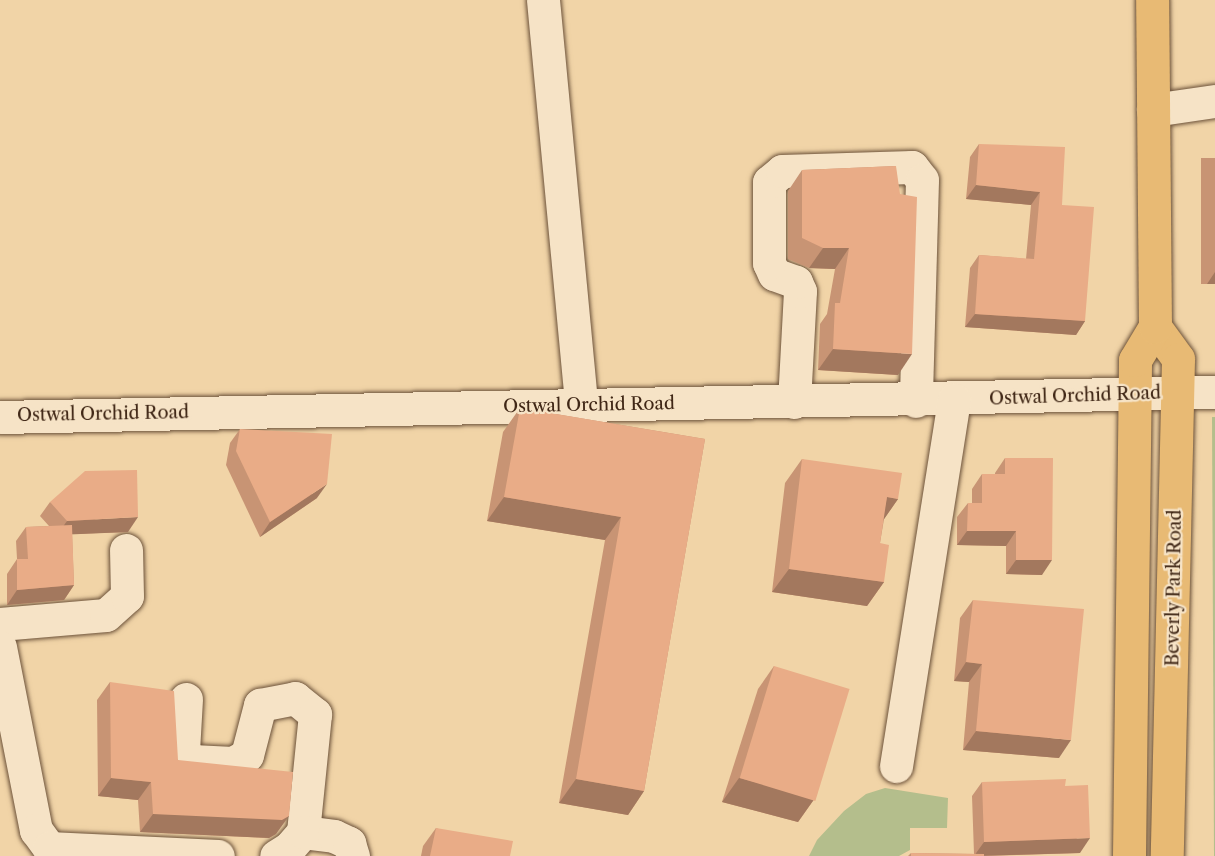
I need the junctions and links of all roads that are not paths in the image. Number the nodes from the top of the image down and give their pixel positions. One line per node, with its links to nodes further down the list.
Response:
1 (543, 0): 12 (street)
2 (1152, 0): 4 (main road)
3 (1215, 101): 4 (street)
4 (1153, 110): 5 (main road)
5 (1155, 327): 7 (main road, Beverly Park Road); 8 (main road)
6 (1215, 392): 7 (street, Ostwal Orchid Road)
7 (1178, 393): 8 (street, Ostwal Orchid Road); 24 (main road, Beverly Park Road)
8 (1134, 394): 9 (street, Ostwal Orchid Road); 23 (main road)
9 (954, 400): 10 (street, Ostwal Orchid Road); 18 (street)
10 (916, 401): 11 (street, Ostwal Orchid Road); 11 (street)
11 (794, 402): 12 (street, Ostwal Orchid Road)
12 (581, 405): 13 (street, Ostwal Orchid Road)
13 (0, 417)
14 (126, 550): 15 (street)
15 (0, 624)
16 (0, 647): 20 (street)
17 (186, 699): 19 (street)
18 (896, 765)
19 (303, 832): 21 (street); 22 (street)
20 (218, 856)
21 (276, 856)
22 (353, 856)
23 (1129, 856)
24 (1167, 856)

